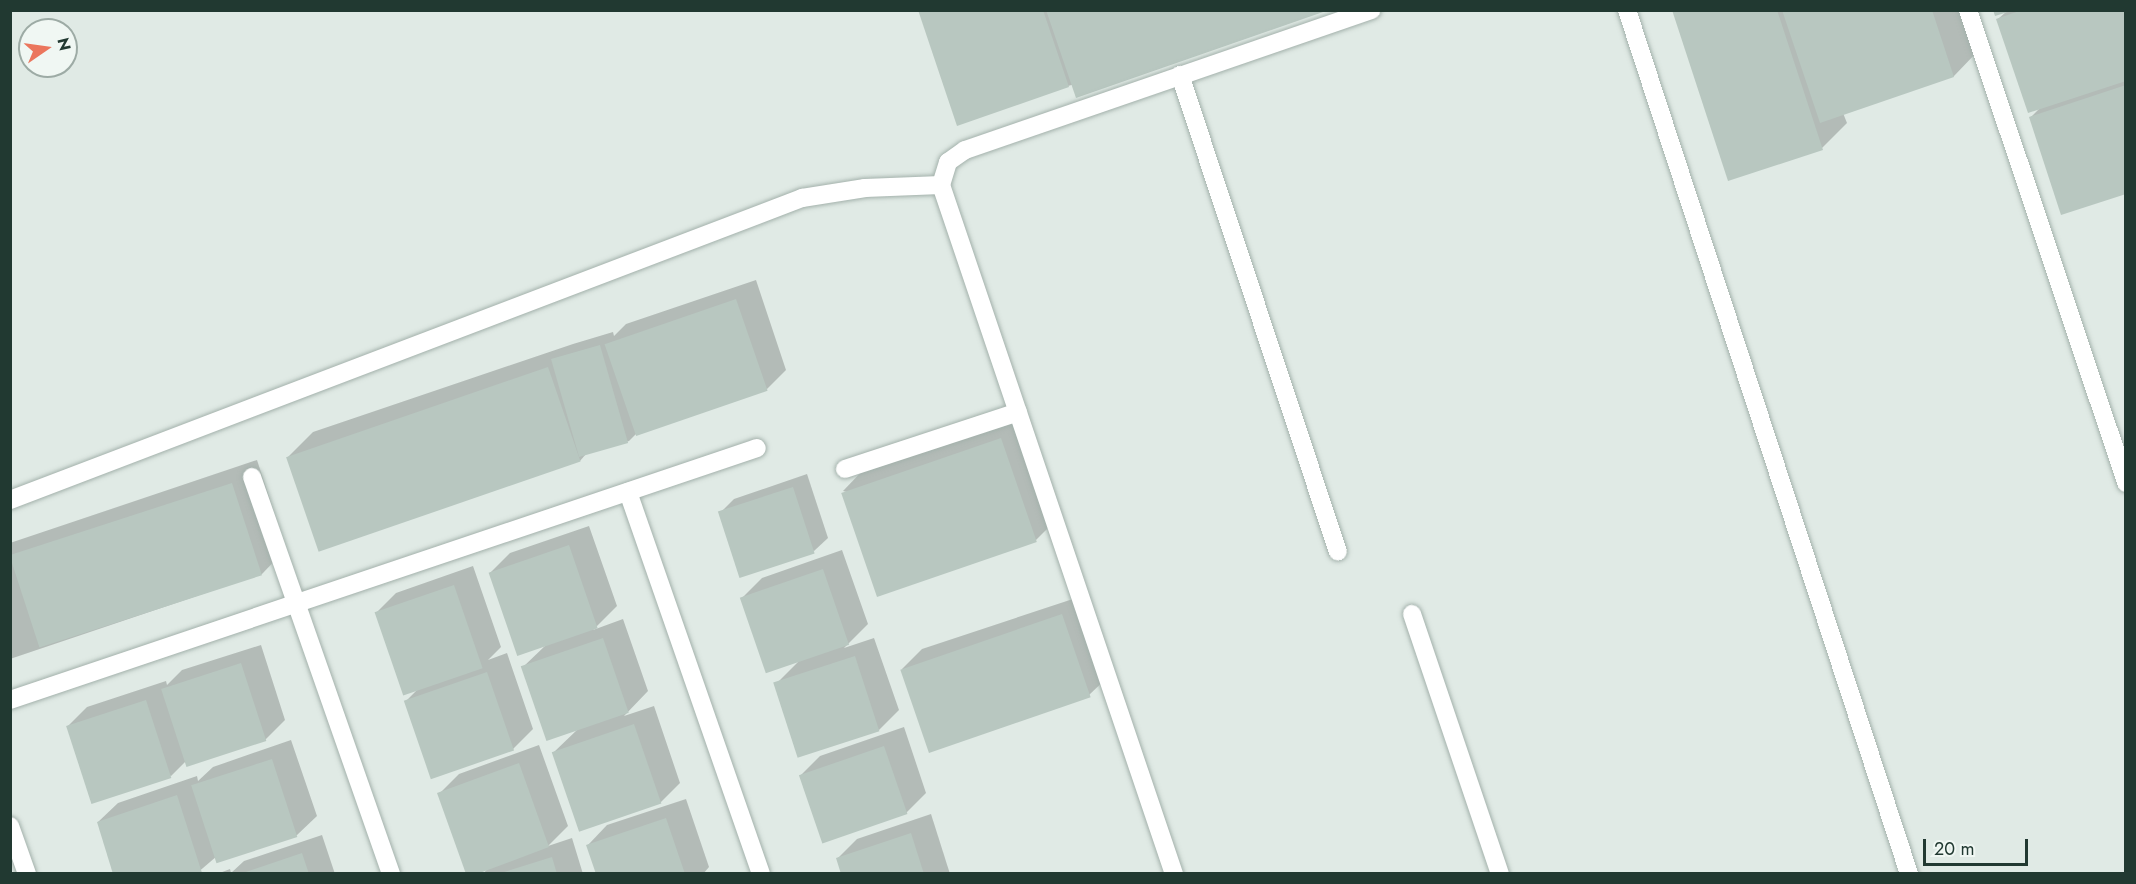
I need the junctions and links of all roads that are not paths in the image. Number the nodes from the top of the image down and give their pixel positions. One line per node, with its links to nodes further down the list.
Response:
1 (1372, 10): 4 (street)
2 (1627, 10): 23 (street)
3 (1968, 10): 10 (street)
4 (1180, 75): 5 (street); 13 (street)
5 (941, 185): 6 (street); 12 (street)
6 (1018, 412): 8 (street); 21 (street)
7 (757, 448): 11 (street)
8 (845, 469)
9 (252, 477): 14 (street)
10 (2126, 483)
11 (628, 492): 14 (street); 20 (street)
12 (10, 500)
13 (1338, 552)
14 (297, 604): 16 (street); 19 (street)
15 (1412, 614): 22 (street)
16 (10, 700)
17 (10, 826): 18 (street)
18 (27, 873)
19 (391, 873)
20 (762, 873)
21 (1174, 873)
22 (1500, 873)
23 (1909, 873)

